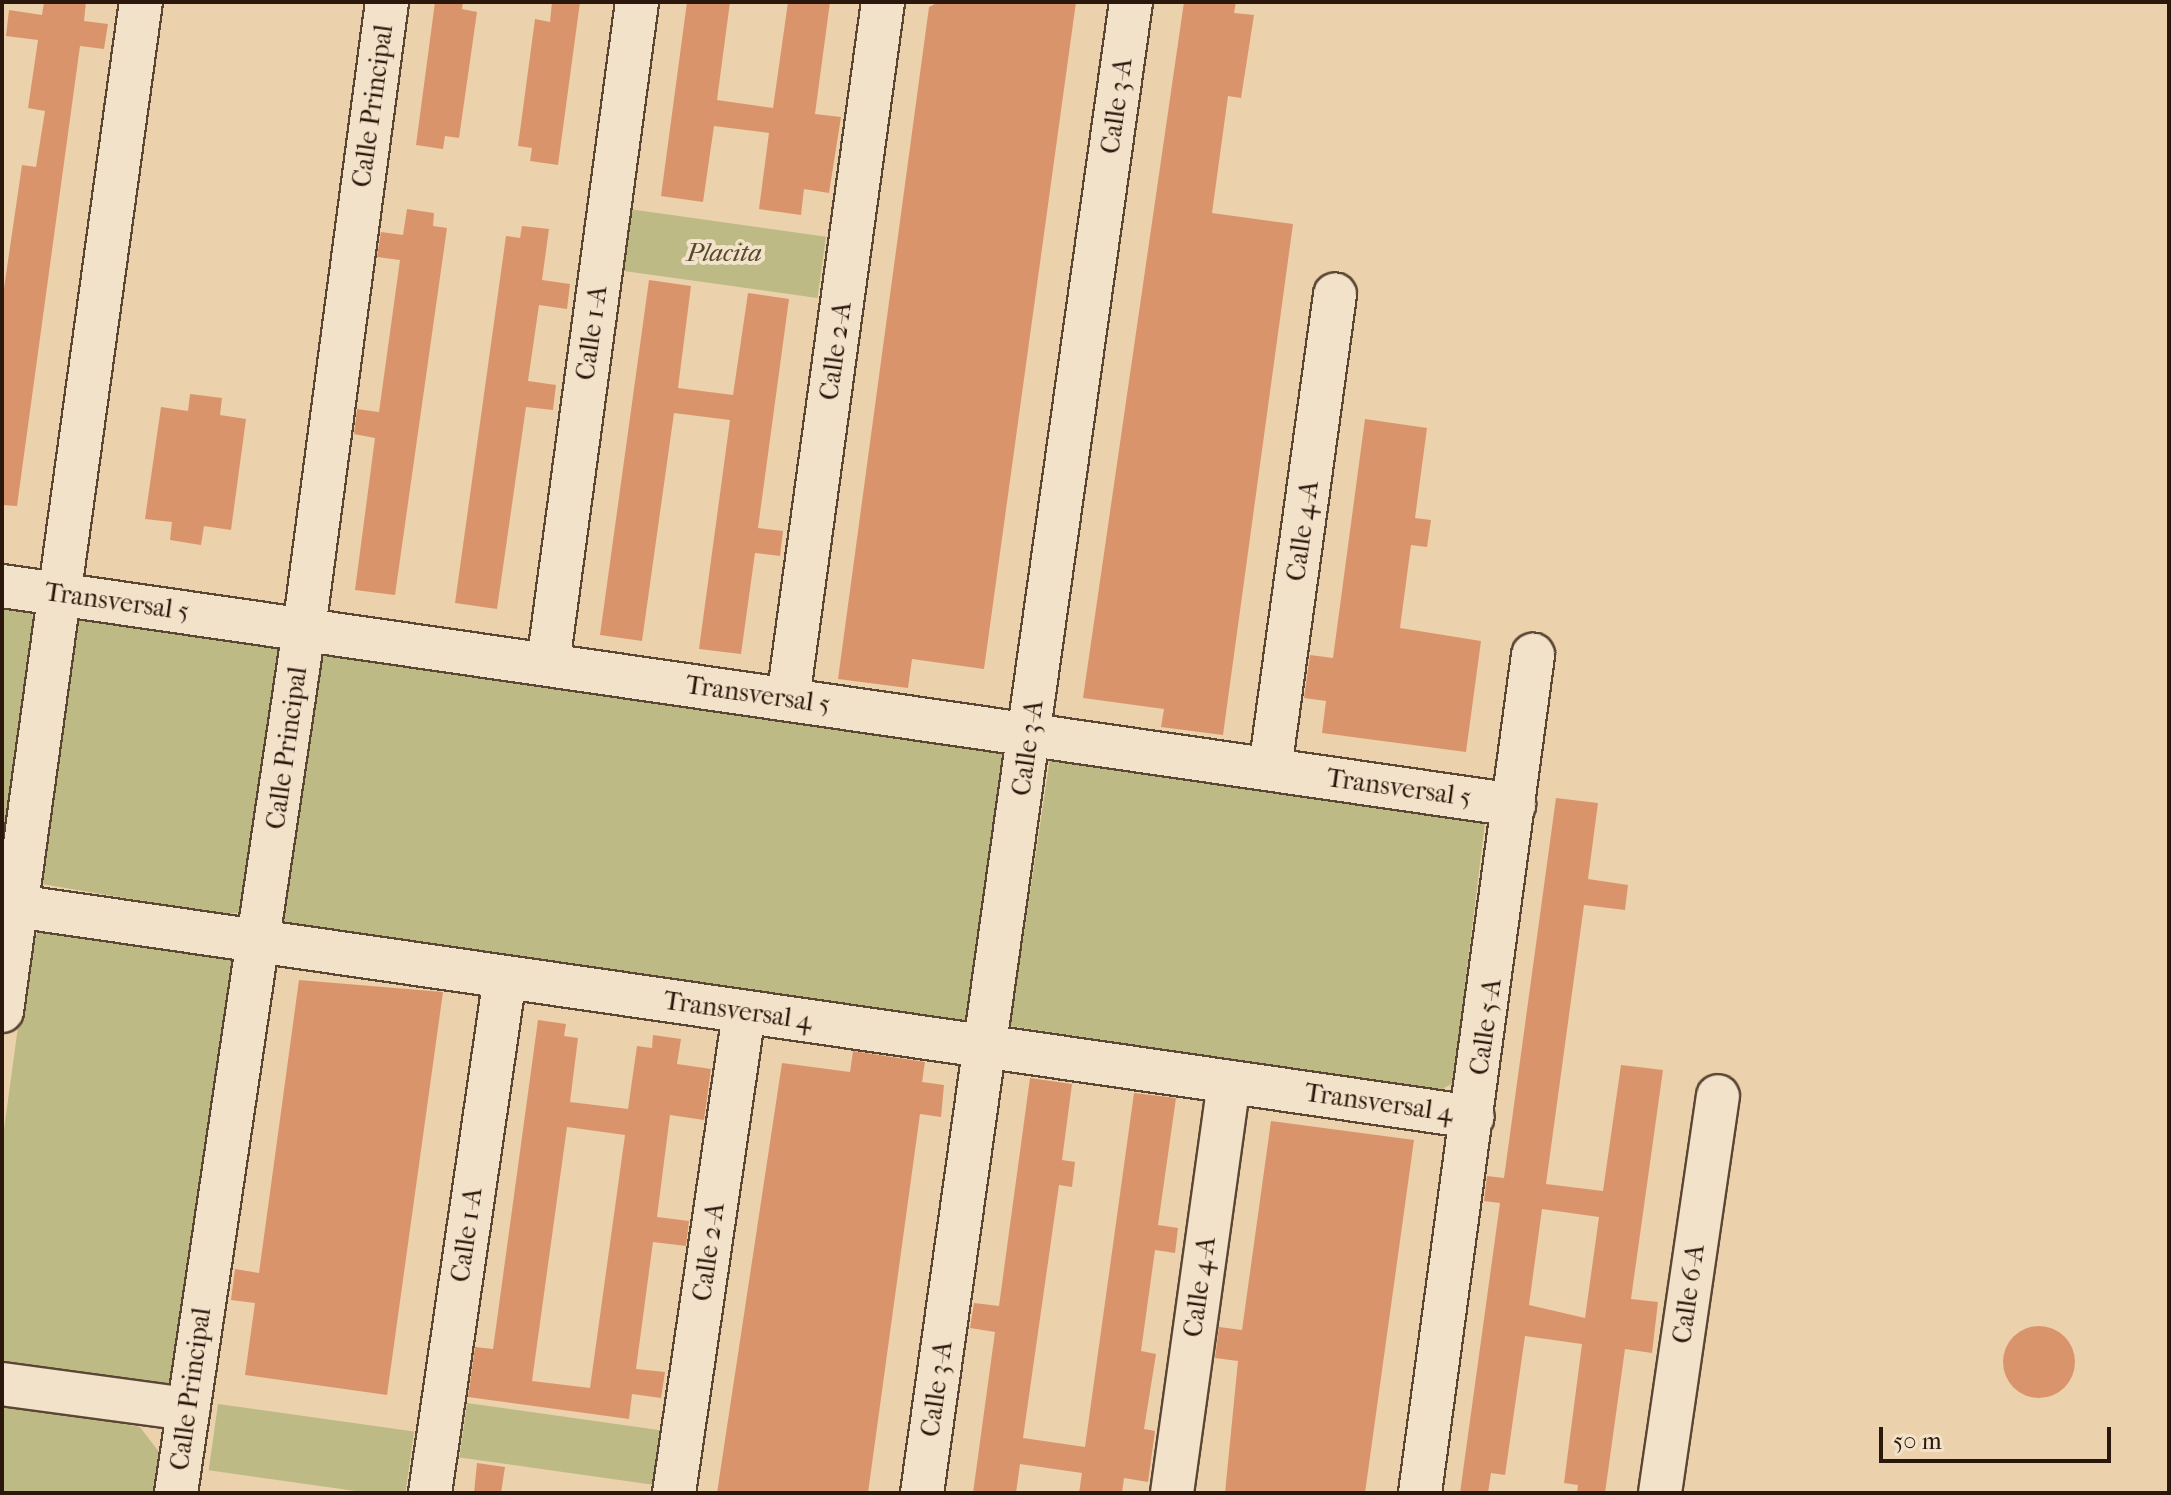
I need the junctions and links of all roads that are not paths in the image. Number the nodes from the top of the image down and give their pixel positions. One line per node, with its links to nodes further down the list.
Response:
1 (141, 2): 8 (street)
2 (387, 2): 9 (street, Calle Principal)
3 (637, 2): 11 (street, Calle 1-A)
4 (883, 2): 12 (street, Calle 2-A)
5 (1131, 2): 13 (street, Calle 3-A)
6 (1335, 294): 14 (street, Calle 4-A)
7 (2, 586): 8 (street, Transversal 5)
8 (60, 594): 9 (street, Transversal 5); 16 (street)
9 (304, 629): 11 (street, Transversal 5); 17 (street, Calle Principal)
10 (1533, 655): 15 (street, Calle 5-A)
11 (548, 664): 12 (street, Transversal 5)
12 (788, 699): 13 (street, Transversal 5)
13 (1030, 735): 14 (street, Transversal 5); 21 (street, Calle 3-A)
14 (1270, 769): 15 (street, Transversal 5)
15 (1514, 805): 24 (street, Calle 5-A)
16 (9, 905): 17 (street, Transversal 4); 19 (street)
17 (258, 941): 18 (street, Transversal 4); 26 (street, Calle Principal)
18 (505, 977): 20 (street, Transversal 4); 28 (street, Calle 1-A)
19 (2, 1011)
20 (744, 1012): 21 (street, Transversal 4); 29 (street, Calle 2-A)
21 (986, 1046): 22 (street, Transversal 4); 30 (street, Calle 3-A)
22 (1229, 1082): 24 (street, Transversal 4); 31 (street, Calle 4-A)
23 (1718, 1096): 33 (street, Calle 6-A)
24 (1473, 1117): 32 (street, Calle 5-A)
25 (2, 1384): 26 (street)
26 (188, 1409): 27 (street, Calle Principal)
27 (176, 1493)
28 (430, 1493)
29 (674, 1493)
30 (922, 1493)
31 (1172, 1493)
32 (1420, 1493)
33 (1660, 1493)

